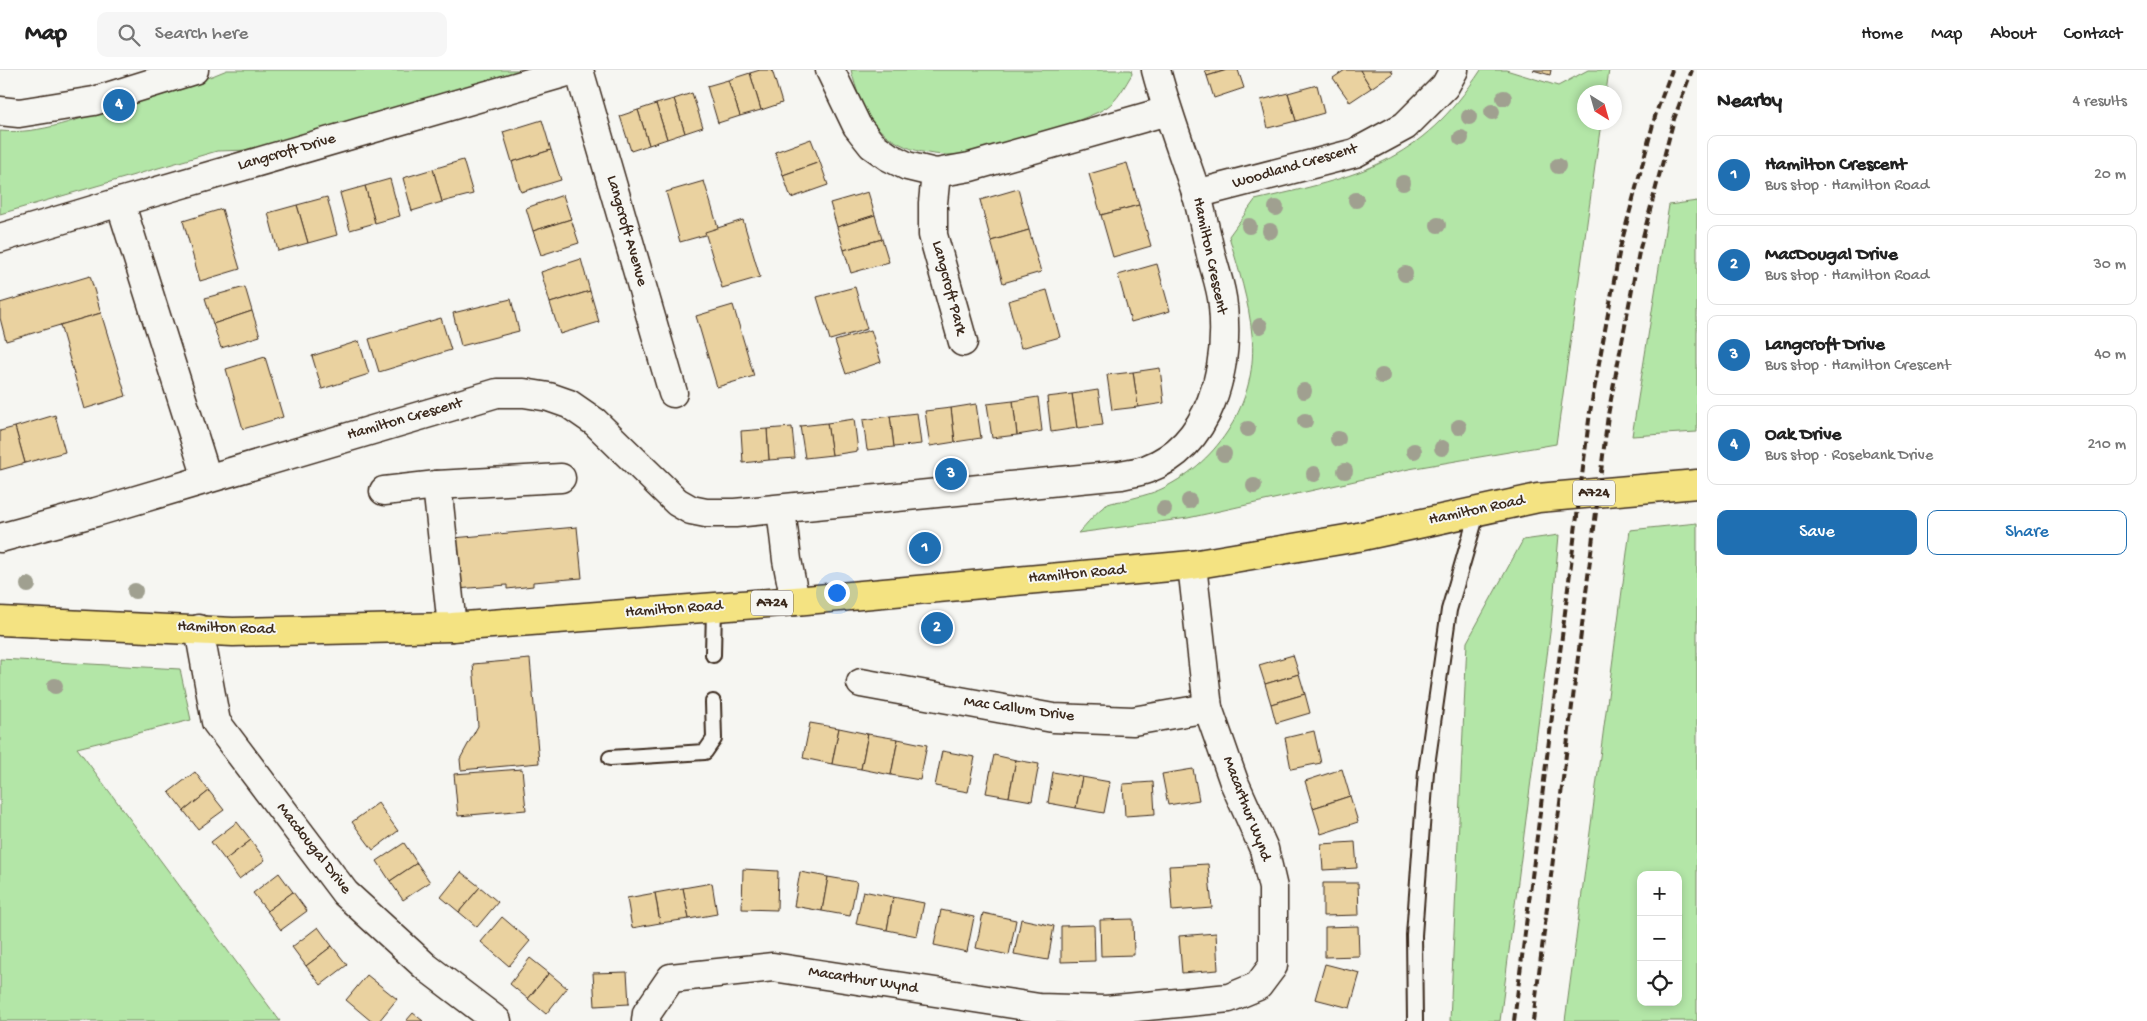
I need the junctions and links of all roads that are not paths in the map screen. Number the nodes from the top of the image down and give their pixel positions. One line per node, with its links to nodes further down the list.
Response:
1 (194, 70): 7 (street)
2 (574, 70): 11 (street, Langcroft Drive)
3 (579, 70): 14 (street, Langcroft Avenue)
4 (830, 70): 9 (street)
5 (1156, 70): 8 (street, Hamilton Crescent)
6 (1454, 70): 10 (street, Woodland Crescent)
7 (0, 111)
8 (1167, 111): 9 (street); 10 (street, Hamilton Crescent)
9 (936, 173): 13 (street, Langcroft Park)
10 (1196, 194): 20 (street, Hamilton Crescent)
11 (120, 202): 12 (street, Langcroft Drive); 15 (street)
12 (0, 238)
13 (963, 342)
14 (673, 393)
15 (207, 478): 20 (street, Hamilton Crescent); 22 (street, Hamilton Crescent)
16 (560, 478): 18 (street)
17 (1697, 484): 21 (main road, Hamilton Road / A724)
18 (436, 485): 19 (street); 27 (street)
19 (384, 491)
20 (781, 509): 24 (street)
21 (1478, 510): 23 (main road, Hamilton Road / A724); 37 (lane)
22 (0, 538)
23 (1192, 565): 24 (main road, Hamilton Road / A724); 32 (street, Macarthur Wynd)
24 (795, 601): 25 (main road, Hamilton Road / A724)
25 (714, 607): 27 (main road, Hamilton Road / A724); 29 (lane)
26 (0, 620): 28 (main road, Hamilton Road / A724)
27 (452, 627): 28 (main road, Hamilton Road / A724)
28 (199, 629): 35 (street, Macdougal Drive)
29 (713, 655)
30 (861, 683): 32 (street, Mac Callum Drive)
31 (713, 702): 33 (lane)
32 (1208, 708): 34 (street, Macarthur Wynd)
33 (610, 758)
34 (1107, 1015): 36 (street, Macarthur Wynd)
35 (497, 1021)
36 (646, 1021)
37 (1416, 1021)

